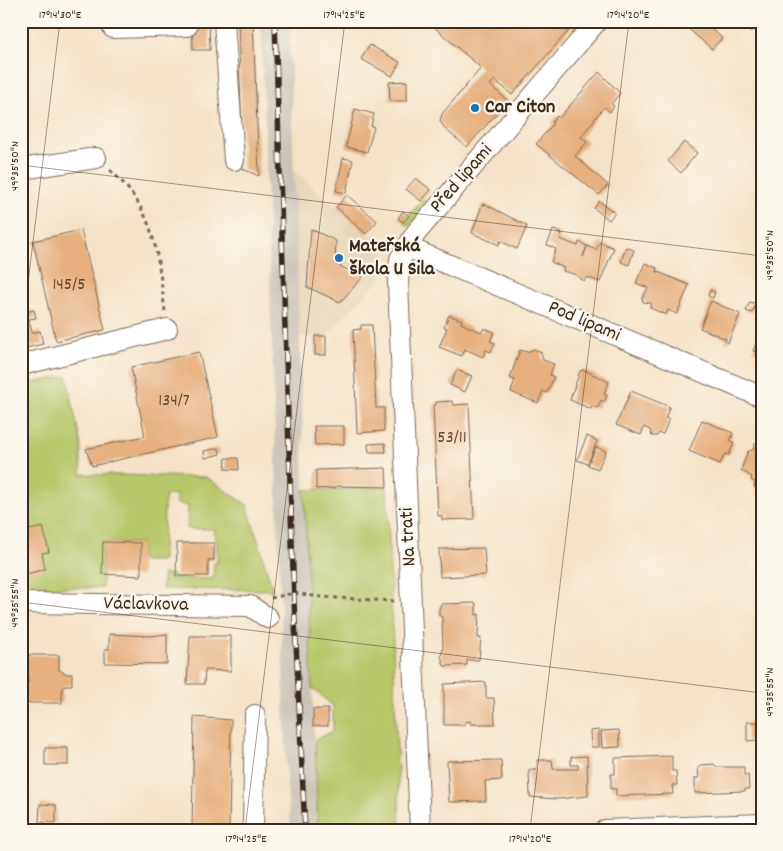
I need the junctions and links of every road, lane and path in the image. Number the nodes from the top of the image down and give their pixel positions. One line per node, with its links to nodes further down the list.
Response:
1 (186, 21): 4 (street)
2 (224, 21): 6 (street)
3 (597, 21): 8 (street, Před lipami)
4 (112, 28)
5 (96, 158): 7 (street); 9 (path)
6 (234, 160)
7 (21, 169)
8 (407, 246): 11 (street, Pod lipami); 12 (street, Na trati)
9 (167, 329): 10 (street)
10 (21, 365)
11 (762, 397)
12 (412, 602): 14 (path); 19 (street, Na trati)
13 (21, 603): 14 (street, Václavkova)
14 (250, 606): 15 (street)
15 (268, 618)
16 (255, 715): 18 (street)
17 (762, 824): 20 (street)
18 (253, 830)
19 (420, 830)
20 (605, 830)

